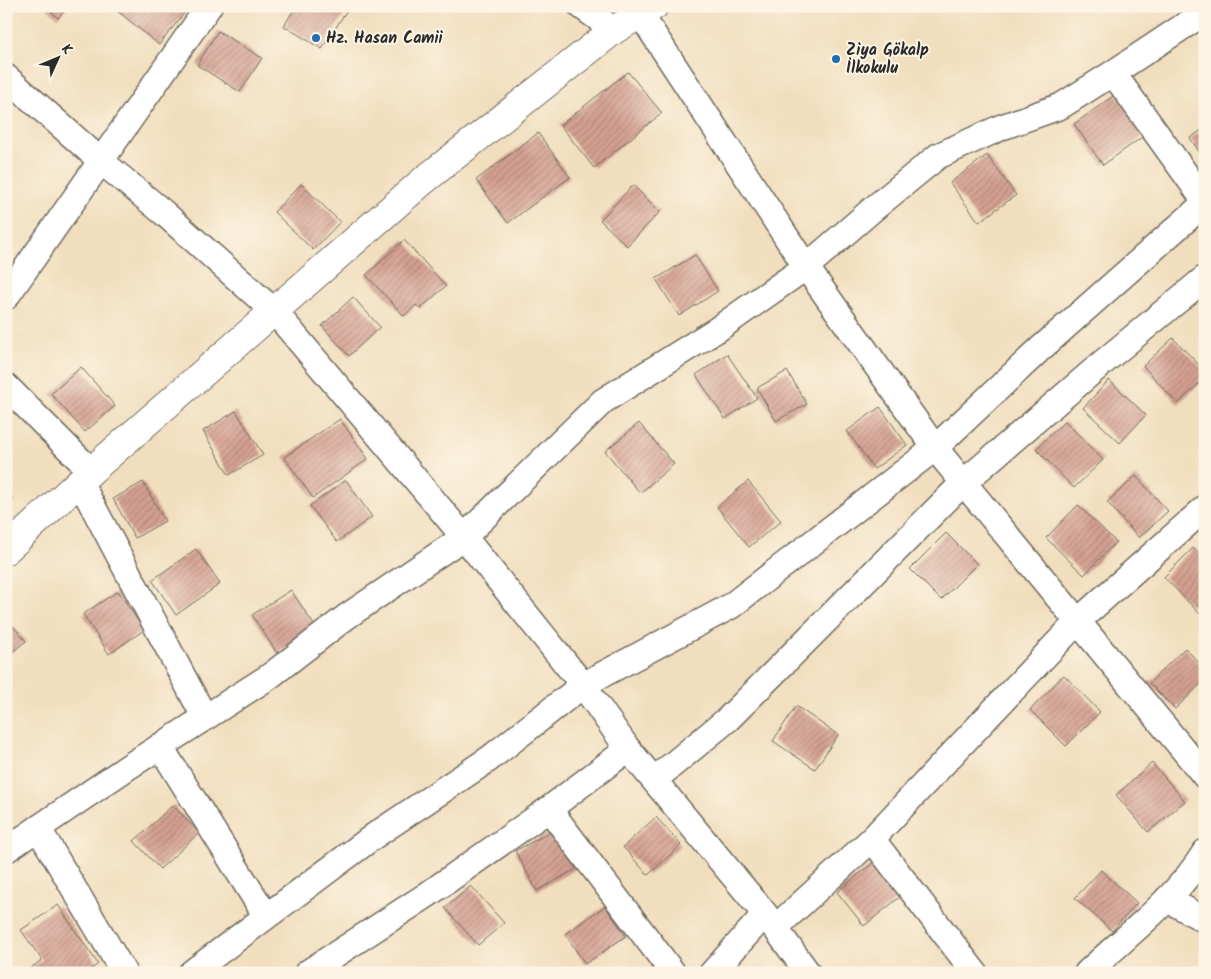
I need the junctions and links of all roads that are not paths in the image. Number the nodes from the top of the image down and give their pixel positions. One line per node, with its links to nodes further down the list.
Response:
1 (209, 6): 8 (street)
2 (581, 6): 5 (street)
3 (643, 9): 5 (street); 10 (street)
4 (1205, 12): 6 (street)
5 (614, 30): 13 (street)
6 (1113, 73): 9 (street); 10 (street)
7 (6, 77): 8 (street)
8 (102, 162): 12 (street); 13 (street)
9 (1205, 202): 15 (street)
10 (806, 268): 15 (street); 19 (street)
11 (1205, 278): 17 (street)
12 (6, 297)
13 (275, 312): 16 (street); 19 (street)
14 (6, 386): 16 (street)
15 (935, 448): 17 (street); 22 (street)
16 (86, 477): 20 (street); 23 (street)
17 (964, 483): 21 (street); 27 (street)
18 (1205, 508): 21 (street)
19 (464, 537): 22 (street); 23 (street)
20 (6, 550)
21 (1078, 621): 26 (street); 30 (street)
22 (583, 685): 25 (street); 34 (street)
23 (205, 718): 24 (street)
24 (160, 746): 29 (street); 34 (street)
25 (628, 749): 27 (street); 28 (street)
26 (1205, 776)
27 (654, 780): 36 (street)
28 (549, 810): 39 (street); 40 (street)
29 (38, 828): 31 (street); 37 (street)
30 (872, 839): 36 (street); 43 (street)
31 (6, 850)
32 (1205, 852): 33 (street)
33 (1167, 899): 35 (street); 44 (street)
34 (266, 916): 38 (street)
35 (1205, 920)
36 (770, 921): 41 (street); 42 (street)
37 (124, 973)
38 (191, 973)
39 (307, 973)
40 (673, 973)
41 (712, 973)
42 (808, 973)
43 (975, 973)
44 (1087, 973)

